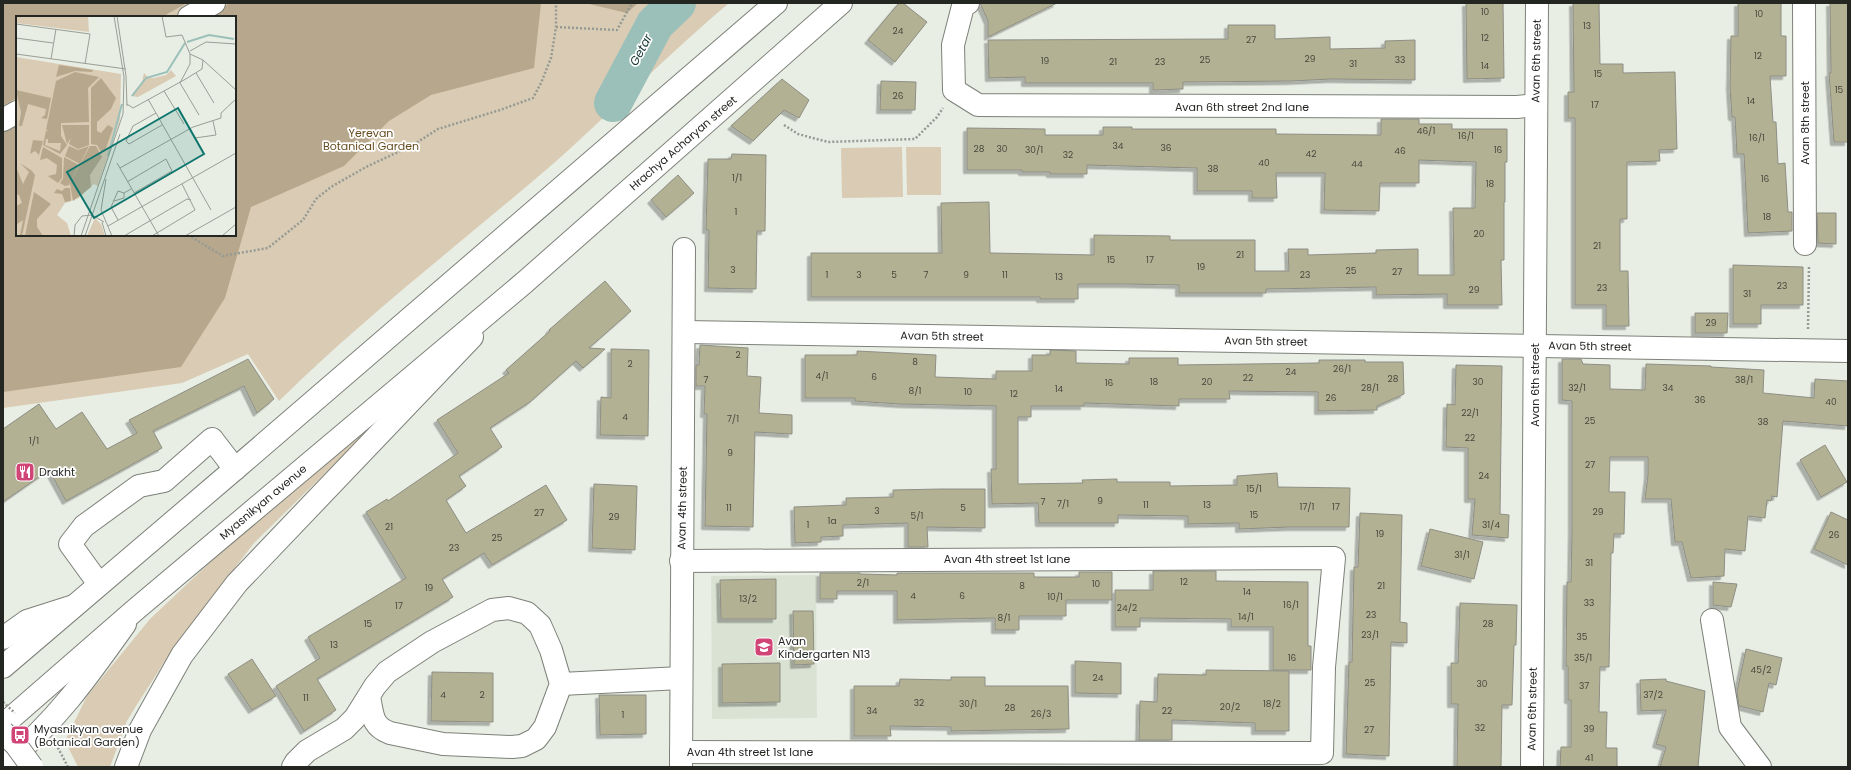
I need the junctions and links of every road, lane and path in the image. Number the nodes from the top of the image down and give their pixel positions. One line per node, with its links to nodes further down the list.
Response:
1 (556, 3): 10 (path)
2 (632, 3): 10 (path)
3 (776, 3): 24 (main road)
4 (841, 3): 19 (main road, Hrachya Acharyan street)
5 (968, 3): 11 (main road)
6 (1536, 3): 12 (main road, Avan 6th street)
7 (1804, 3): 17 (main road, Avan 8th street)
8 (212, 4): 9 (main road)
9 (191, 16)
10 (556, 27): 16 (path)
11 (954, 90): 12 (main road, Avan 6th street 2nd lane); 15 (path)
12 (1535, 105): 21 (main road, Avan 6th street)
13 (16, 113): 14 (main road)
14 (3, 120)
15 (784, 125)
16 (190, 236)
17 (1805, 244): 22 (path)
18 (684, 249): 20 (main road, Avan 4th street)
19 (525, 282): 28 (main road, Myasnikyan avenue); 42 (main road)
20 (684, 332): 21 (main road, Avan 5th street); 25 (main road, Avan 4th street)
21 (1536, 345): 22 (main road, Avan 5th street); 44 (main road, Avan 6th street)
22 (1808, 349): 23 (main road, Avan 5th street)
23 (1848, 351)
24 (235, 469): 26 (main road); 26 (main road)
25 (681, 560): 32 (main road, Avan 4th street); 38 (main road, Avan 4th street 1st lane)
26 (99, 584): 27 (main road)
27 (74, 606): 30 (main road); 31 (main road)
28 (135, 610): 35 (main road, Myasnikyan avenue); 39 (main road)
29 (1712, 620): 45 (main road)
30 (3, 638)
31 (3, 667)
32 (681, 678): 33 (main road); 38 (main road, Avan 4th street)
33 (561, 684): 34 (main road); 34 (main road)
34 (369, 696): 43 (main road)
35 (3, 725)
36 (3, 732): 40 (main road, bridge)
37 (53, 739): 41 (path)
38 (681, 759)
39 (3, 764)
40 (32, 767)
41 (68, 767)
42 (126, 767)
43 (293, 767)
44 (1532, 767)
45 (1760, 767)

